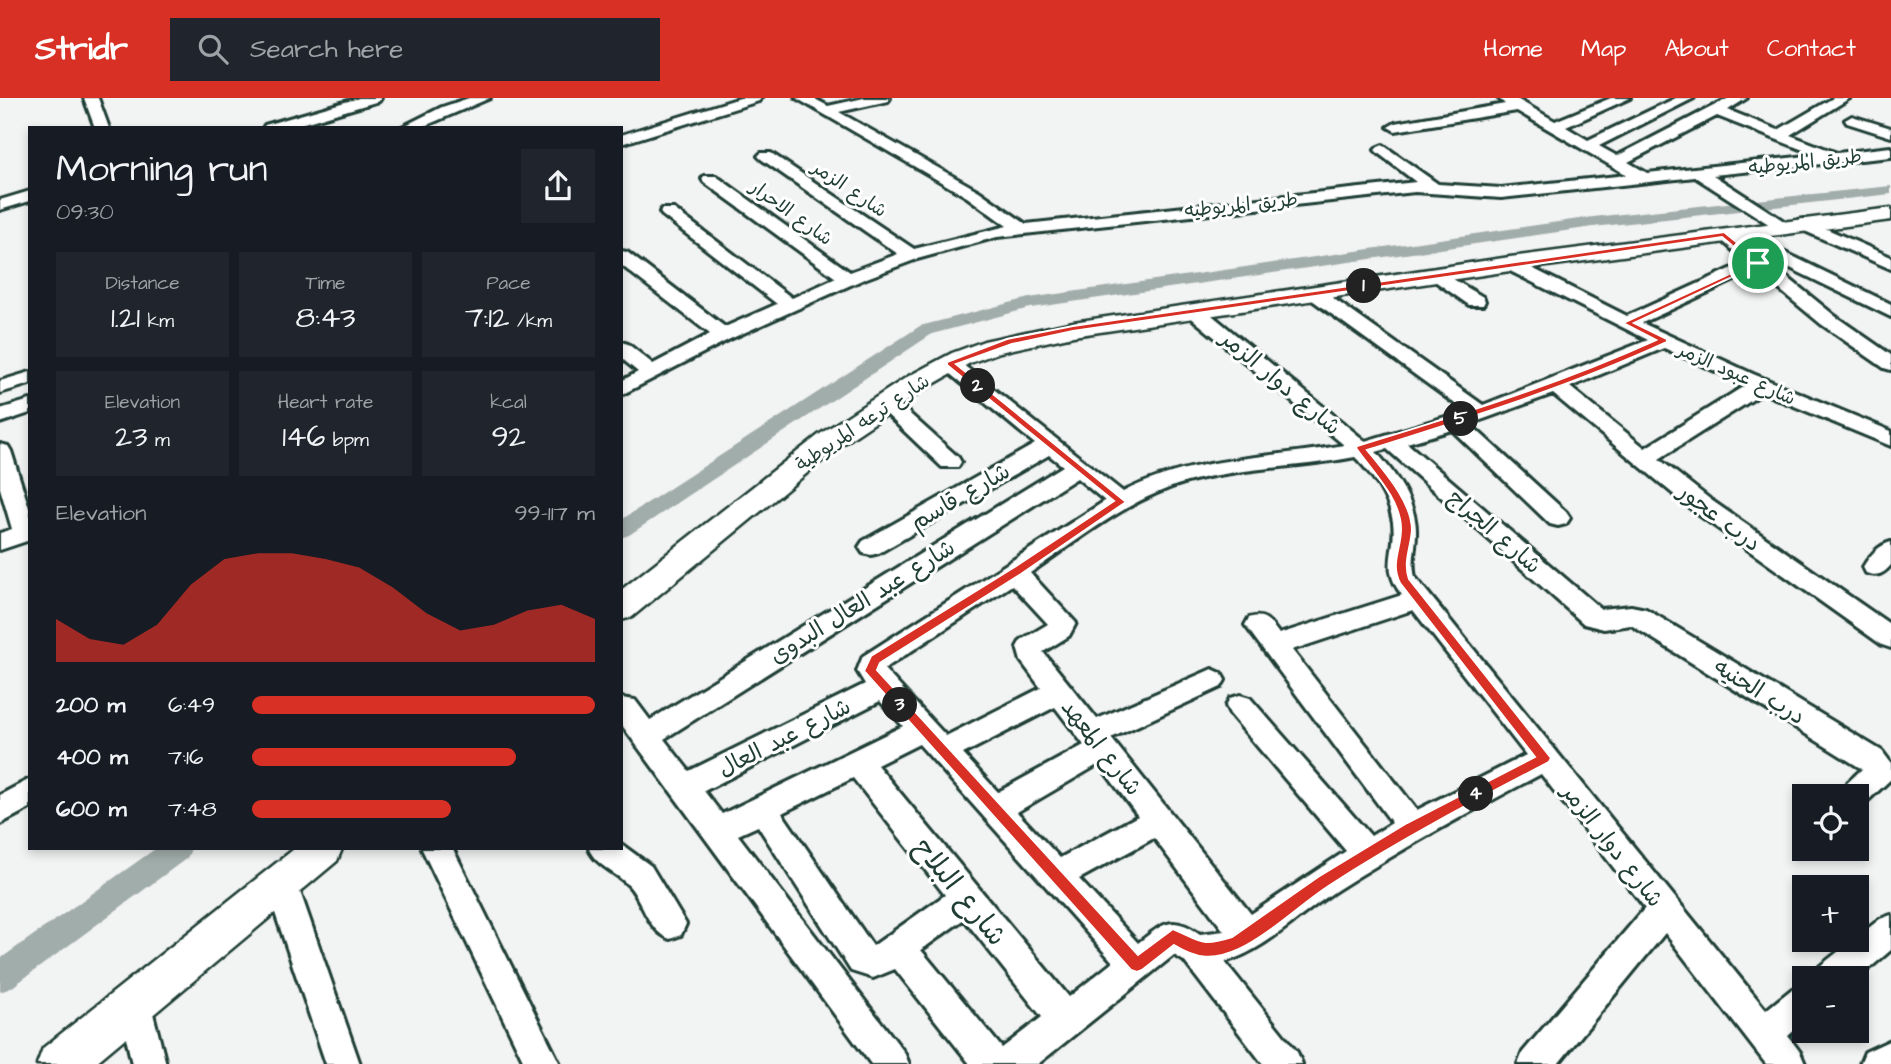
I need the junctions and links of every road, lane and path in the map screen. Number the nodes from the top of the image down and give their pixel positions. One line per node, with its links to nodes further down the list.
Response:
1 (91, 98): 16 (street)
2 (374, 98): 17 (street)
3 (483, 98): 18 (street)
4 (754, 98): 23 (street)
5 (803, 98): 14 (street)
6 (884, 98): 14 (street)
7 (1505, 98): 12 (street)
8 (1623, 98): 19 (street)
9 (1686, 98): 24 (street)
10 (1740, 98): 13 (street)
11 (1843, 98): 22 (street)
12 (1519, 106): 19 (street); 20 (street)
13 (1716, 110): 22 (street); 29 (street)
14 (825, 111): 39 (street)
15 (1852, 120): 21 (street)
16 (101, 126)
17 (277, 126)
18 (411, 126)
19 (1556, 126): 24 (street)
20 (1395, 127)
21 (1891, 132)
22 (1779, 135): 28 (street)
23 (623, 140)
24 (1589, 145): 29 (street)
25 (1383, 150): 33 (street)
26 (1891, 152): 28 (street, طريق المريوطيه)
27 (766, 156): 41 (street, شارع الزمر)
28 (1835, 158): 30 (street, طريق المريوطيه)
29 (1617, 162): 31 (street)
30 (1704, 177): 31 (street, طريق المريوطيه); 38 (street)
31 (1644, 178): 33 (street, طريق المريوطيه)
32 (710, 179): 47 (street, شارع الاحرار)
33 (1433, 187): 39 (street, طريق المريوطيه)
34 (28, 197): 35 (street)
35 (0, 205)
36 (668, 212): 50 (street)
37 (1891, 214): 38 (main road, شارع ترعه المريوطية)
38 (1785, 223): 40 (main road, شارع ترعه المريوطية); 45 (street)
39 (1020, 228): 41 (street, طريق المريوطيه)
40 (1728, 234): 43 (street); 44 (main road, شارع ترعه المريوطية); 52 (street)
41 (911, 255): 47 (street, طريق المريوطيه)
42 (623, 258): 54 (street)
43 (1758, 263): 53 (street); 58 (street)
44 (1510, 264): 46 (main road, شارع ترعه المريوطية); 53 (street, شارع عبود الزمر)
45 (1891, 264)
46 (1438, 275): 48 (main road, شارع ترعه المريوطية); 49 (street)
47 (849, 279): 50 (street, طريق المريوطيه)
48 (1314, 293): 51 (main road, شارع ترعه المريوطية); 67 (street)
49 (1476, 301)
50 (790, 305): 54 (street, طريق المريوطيه)
51 (1195, 311): 57 (main road, شارع ترعه المريوطية); 73 (street, شارع دوار الزمر)
52 (1887, 313)
53 (1627, 323): 55 (street, شارع عبود الزمر)
54 (723, 335): 59 (street, طريق المريوطيه)
55 (1663, 341): 61 (street, شارع عبود الزمر); 62 (street, شارع عبد العال)
56 (623, 350): 59 (street)
57 (950, 363): 65 (main road, شارع ترعه المريوطية); 72 (street)
58 (1891, 364)
59 (651, 372): 64 (street, طريق المريوطيه)
60 (28, 379): 63 (street)
61 (1761, 385): 70 (street, شارع عبود الزمر); 75 (street)
62 (1556, 386): 67 (street, شارع عبد العال); 75 (street, درب عجور)
63 (0, 387)
64 (623, 388)
65 (885, 402): 76 (street); 85 (main road, شارع ترعه المريوطية)
66 (28, 407): 68 (street)
67 (1481, 413): 69 (street, شارع عبد العال)
68 (0, 416)
69 (1455, 421): 71 (street, شارع عبد العال); 79 (street)
70 (1891, 439)
71 (1390, 440): 73 (street, شارع عبد العال); 86 (street, شارع الجراج)
72 (1050, 445): 77 (street); 82 (street, شارع قاسم)
73 (1361, 448): 78 (street, شارع عبد العال); 84 (street, شارع دوار الزمر)
74 (0, 451): 80 (street)
75 (1644, 458): 87 (street, درب عجور)
76 (950, 462)
77 (1078, 467): 78 (street); 94 (street, شارع عبد العال البدوى)
78 (1121, 502): 83 (street, شارع عبد العال)
79 (1558, 518)
80 (27, 532): 81 (street)
81 (0, 542)
82 (871, 547)
83 (1017, 571): 88 (street, شارع عبد العال); 90 (street, شارع المعهد)
84 (1417, 599): 97 (street, شارع دوار الزمر); 106 (street)
85 (623, 606)
86 (1600, 620): 99 (street, درب الحنيه)
87 (1891, 638)
88 (877, 677): 93 (street); 100 (street, شارع عبد العال)
89 (1212, 680): 95 (street)
90 (1059, 692): 95 (street, شارع المعهد); 96 (street)
91 (1240, 706): 111 (street)
92 (625, 708): 94 (street)
93 (923, 729): 96 (street); 98 (street)
94 (646, 736): 100 (street)
95 (1098, 741): 103 (street); 105 (street, شارع المعهد)
96 (943, 751): 103 (street)
97 (1544, 758): 106 (street); 115 (street, شارع دوار الزمر)
98 (857, 762): 102 (street); 114 (street, شارع البلاح)
99 (1867, 784)
100 (685, 788): 107 (street)
101 (28, 793): 104 (street)
102 (763, 808): 107 (street); 119 (street)
103 (995, 809): 112 (street)
104 (0, 811)
105 (1159, 820): 112 (street); 118 (street, شارع المعهد)
106 (1412, 827): 111 (street)
107 (718, 831): 132 (street)
108 (322, 850): 113 (main road)
109 (437, 850): 131 (street)
110 (605, 850): 116 (street)
111 (1368, 854): 118 (street)
112 (1056, 876): 121 (street)
113 (281, 883): 123 (main road); 130 (street)
114 (967, 898): 119 (street); 125 (street, شارع البلاح)
115 (1664, 910): 126 (street, شارع دوار الزمر); 136 (street)
116 (670, 924)
117 (1891, 930): 122 (street)
118 (1248, 936): 120 (street)
119 (898, 947): 133 (street)
120 (1195, 950): 121 (street); 135 (street)
121 (1137, 965): 125 (street)
122 (1847, 966)
123 (135, 1002): 128 (main road); 129 (street)
124 (1792, 1011): 126 (street)
125 (1066, 1020): 134 (street)
126 (1763, 1034): 137 (street, شارع دوار الزمر)
127 (1891, 1057): 138 (street)
128 (59, 1064)
129 (149, 1064)
130 (343, 1064)
131 (543, 1064)
132 (892, 1064)
133 (992, 1064)
134 (1010, 1064)
135 (1285, 1064)
136 (1535, 1064)
137 (1788, 1064)
138 (1877, 1064)

